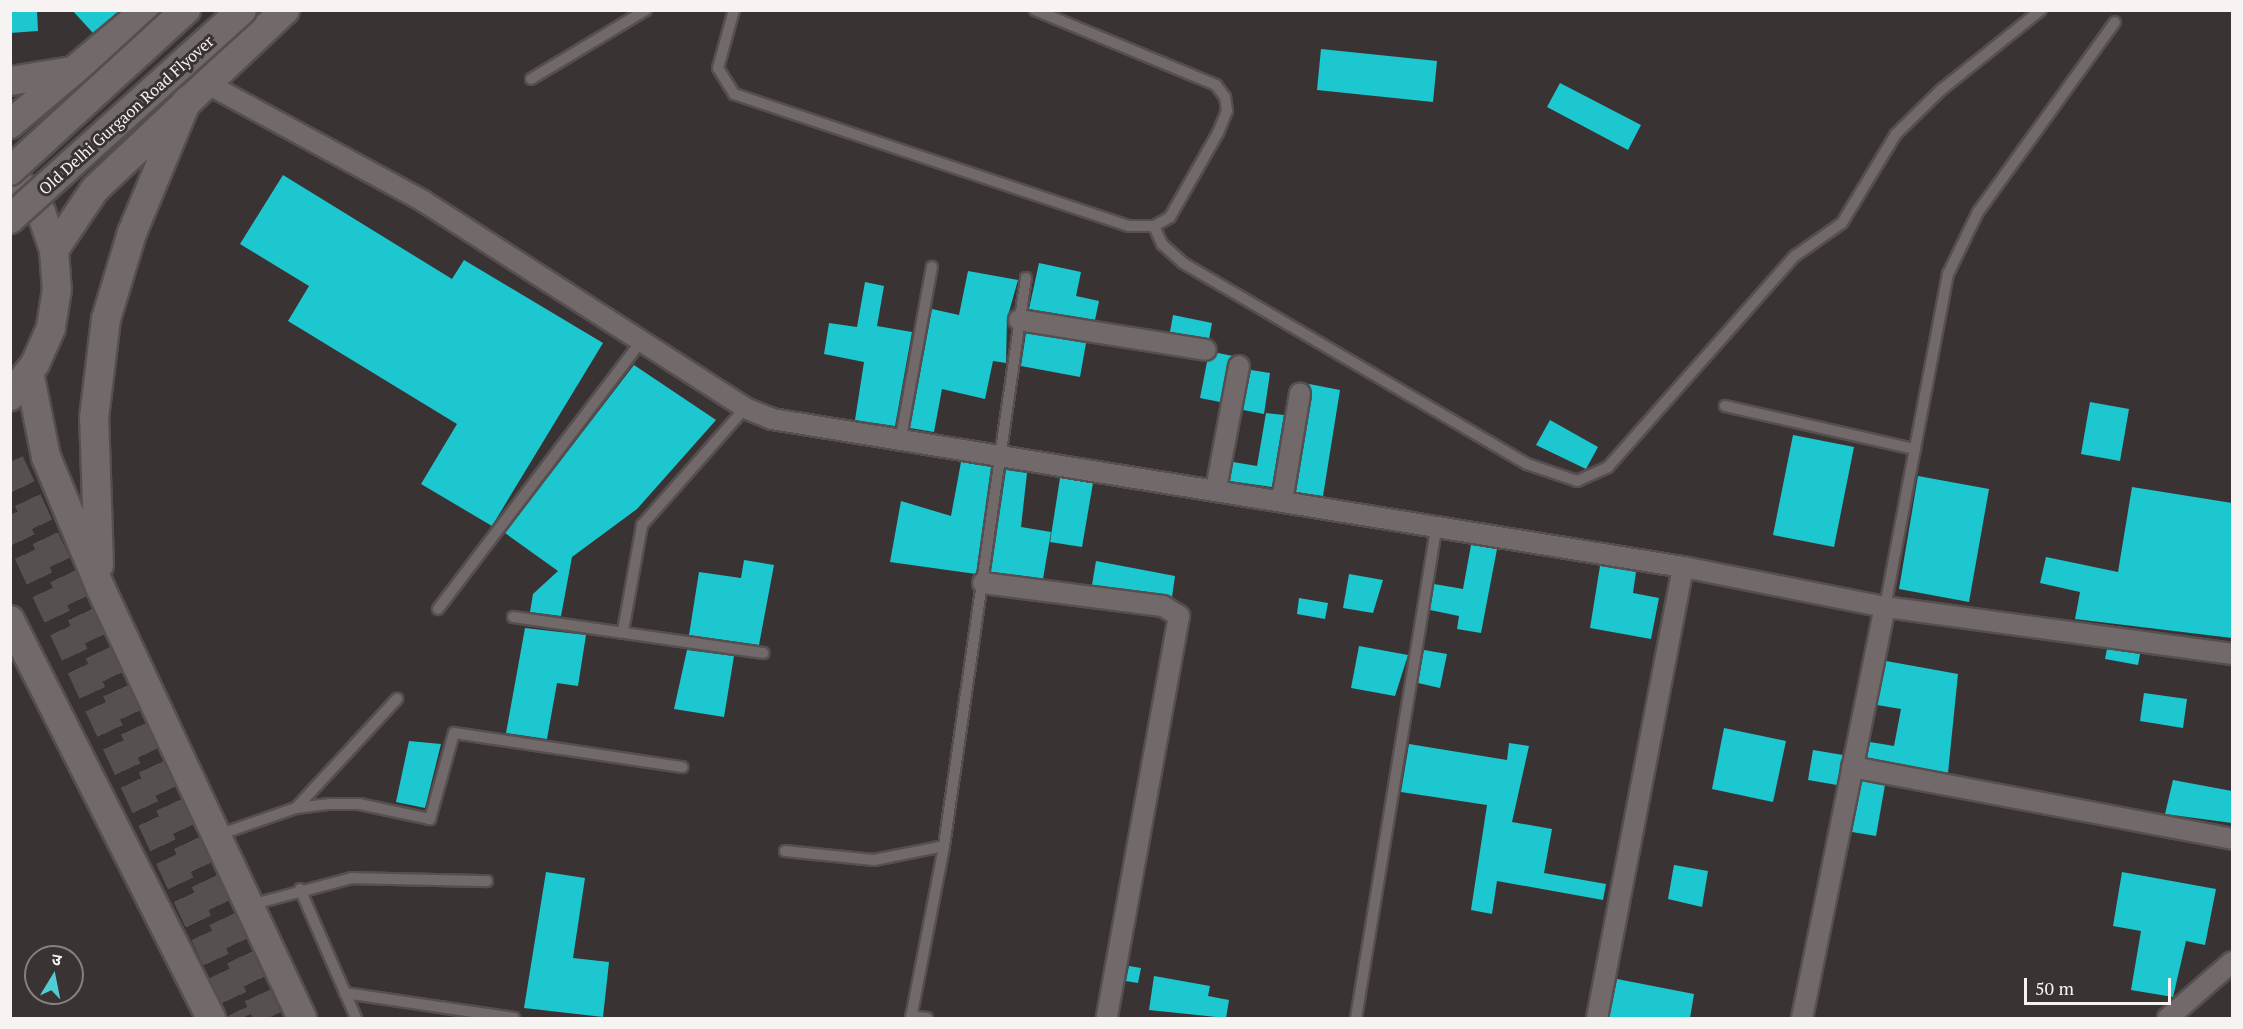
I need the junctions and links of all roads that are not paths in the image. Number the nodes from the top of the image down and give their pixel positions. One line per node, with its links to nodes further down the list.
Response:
1 (146, 10): 10 (main road)
2 (186, 10): 15 (main road, bridge)
3 (242, 10): 16 (main road, Old Delhi Gurgaon Road Flyover, bridge)
4 (285, 10): 13 (main road)
5 (646, 10): 11 (lane)
6 (734, 10): 17 (lane)
7 (1035, 10): 17 (lane)
8 (2041, 10): 17 (lane)
9 (2115, 22): 31 (lane)
10 (76, 70): 12 (main road); 14 (main road)
11 (531, 79)
12 (10, 81)
13 (196, 92): 18 (main road); 22 (street); 38 (main road)
14 (10, 124)
15 (10, 171): 18 (main road)
16 (10, 219)
17 (1154, 226)
18 (54, 250): 25 (main road)
19 (932, 267): 30 (lane)
20 (1026, 278): 21 (lane)
21 (1018, 320): 23 (street); 32 (lane)
22 (644, 339): 29 (street); 40 (lane)
23 (1206, 350)
24 (1239, 366): 33 (street)
25 (29, 372): 27 (main road); 38 (main road)
26 (1300, 394): 34 (street)
27 (10, 396)
28 (1725, 406): 31 (lane)
29 (745, 408): 30 (street); 43 (lane)
30 (901, 437): 32 (street)
31 (1915, 449): 39 (lane)
32 (999, 454): 33 (street); 37 (lane)
33 (1215, 489): 34 (street)
34 (1282, 501): 35 (street)
35 (1436, 528): 36 (street); 66 (lane)
36 (1683, 567): 39 (street); 67 (street)
37 (982, 583): 52 (lane); 65 (street)
38 (100, 587): 50 (main road)
39 (1885, 607): 45 (street); 47 (street)
40 (438, 609)
41 (513, 617): 43 (lane)
42 (10, 620): 60 (main road)
43 (623, 631): 44 (lane)
44 (763, 653)
45 (2232, 654)
46 (398, 699): 49 (lane)
47 (1852, 766): 51 (street); 68 (street)
48 (682, 767): 49 (lane)
49 (296, 808): 50 (lane)
50 (218, 835): 56 (main road)
51 (2232, 839)
52 (944, 846): 53 (lane); 59 (lane)
53 (785, 851)
54 (487, 880): 55 (lane)
55 (300, 889): 56 (lane); 58 (lane)
56 (250, 905): 61 (main road)
57 (2232, 962): 69 (street)
58 (345, 993): 62 (lane); 63 (lane)
59 (911, 1017): 64 (lane)
60 (211, 1018)
61 (302, 1018)
62 (356, 1018)
63 (514, 1018)
64 (927, 1018)
65 (1107, 1018)
66 (1356, 1018)
67 (1597, 1018)
68 (1802, 1018)
69 (2168, 1018)

